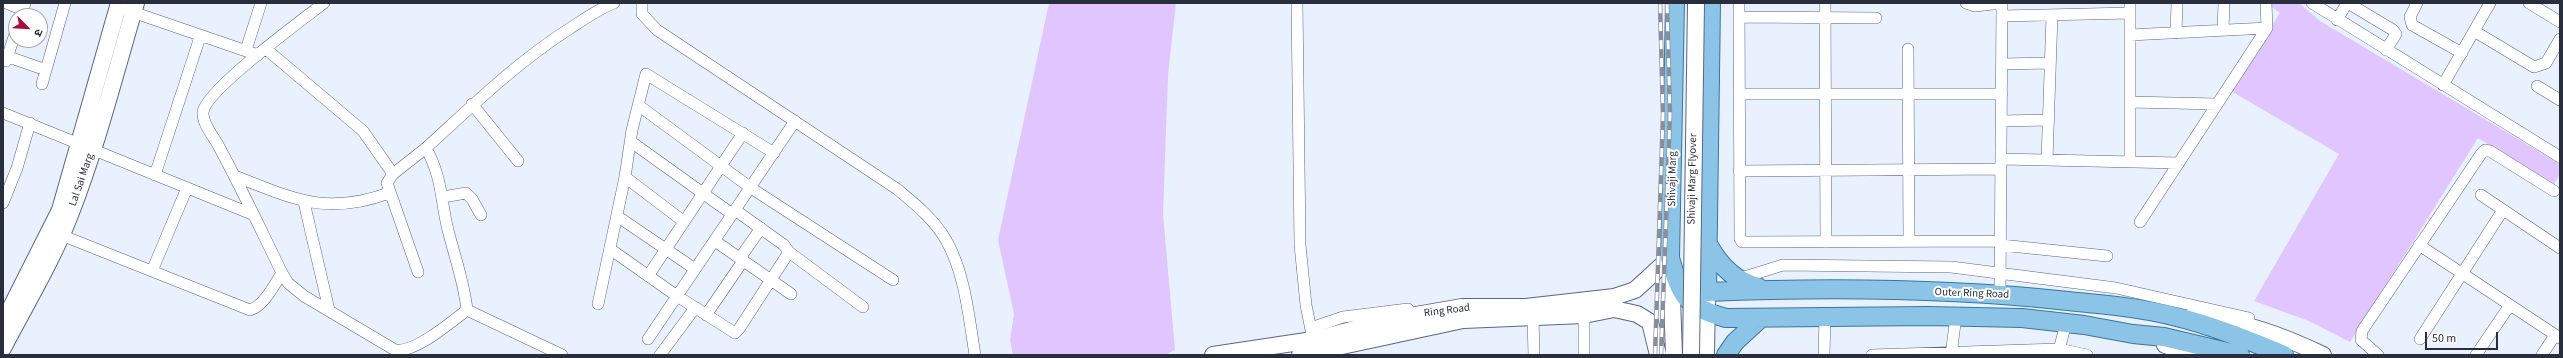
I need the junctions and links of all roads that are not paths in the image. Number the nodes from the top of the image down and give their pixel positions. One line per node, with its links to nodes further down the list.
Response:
1 (6, 3): 24 (street)
2 (66, 3): 49 (street)
3 (261, 3): 42 (street)
4 (324, 3): 44 (street)
5 (614, 3): 59 (street)
6 (642, 3): 64 (street)
7 (1297, 3): 154 (street)
8 (1675, 3): 95 (main road, Shivaji Marg)
9 (1696, 3): 172 (street, Shivaji Marg Flyover, bridge)
10 (1711, 3): 96 (main road)
11 (1739, 3): 29 (street)
12 (1825, 3): 30 (street)
13 (1966, 3): 14 (street)
14 (2002, 3): 28 (street)
15 (2177, 3): 37 (street)
16 (2224, 3): 35 (street)
17 (2266, 3): 34 (street)
18 (2312, 3): 32 (street)
19 (2348, 3): 32 (street); 43 (street)
20 (2418, 3): 45 (street)
21 (2529, 3): 33 (street)
22 (2488, 4): 36 (street)
23 (119, 5): 25 (street); 69 (street, Lal Sai Marg)
24 (18, 8)
25 (135, 8): 39 (street); 69 (street, Lal Sai Marg)
26 (2130, 8): 27 (street); 38 (street)
27 (2052, 15): 28 (street); 47 (street)
28 (2002, 16): 48 (street)
29 (1739, 17): 30 (street); 53 (street)
30 (1824, 18): 31 (street); 54 (street)
31 (1876, 18)
32 (2337, 20): 43 (street)
33 (2560, 22)
34 (2267, 28): 35 (street); 60 (street)
35 (2223, 30): 37 (street)
36 (2474, 31): 40 (street); 45 (street)
37 (2176, 33): 38 (street)
38 (2130, 35): 58 (street)
39 (200, 37): 42 (street); 83 (street)
40 (2559, 44)
41 (1908, 49): 55 (street)
42 (246, 50): 44 (street)
43 (2386, 50): 51 (street)
44 (262, 52): 82 (street); 84 (street)
45 (2462, 53): 51 (street)
46 (6, 57): 49 (street)
47 (2050, 63): 48 (street); 63 (street)
48 (2002, 64): 56 (street)
49 (46, 70): 50 (street)
50 (42, 84)
51 (2443, 85): 72 (street)
52 (2537, 86): 57 (street)
53 (1739, 94): 54 (street); 81 (street)
54 (1824, 94): 55 (street); 80 (street)
55 (1909, 94): 56 (street); 79 (street)
56 (2002, 94): 65 (street)
57 (2560, 100)
58 (2130, 102): 60 (street); 75 (street)
59 (472, 104): 70 (street); 74 (street)
60 (2217, 104): 76 (street)
61 (638, 105): 67 (street); 68 (street); 78 (street)
62 (3, 113): 66 (street)
63 (2049, 120): 65 (street); 73 (street)
64 (795, 121): 71 (street); 164 (street)
65 (2001, 121): 77 (street)
66 (30, 123): 69 (street); 94 (street)
67 (743, 133): 71 (street); 78 (street)
68 (630, 141): 85 (street); 90 (street)
69 (86, 146): 83 (street); 105 (street, Lal Sai Marg); 152 (street, Lal Sai Marg)
70 (426, 148): 82 (street); 92 (street)
71 (774, 153): 87 (street)
72 (2560, 157)
73 (2047, 160): 75 (street); 77 (street)
74 (518, 161)
75 (2130, 161): 76 (street)
76 (2179, 163): 103 (street)
77 (2001, 164): 79 (street); 110 (street)
78 (720, 165): 87 (street); 90 (street)
79 (1908, 168): 80 (street); 107 (street)
80 (1825, 169): 81 (street); 108 (street)
81 (1740, 170): 108 (street)
82 (393, 174): 89 (street)
83 (155, 175): 86 (street)
84 (235, 176): 93 (street); 99 (street)
85 (625, 177): 101 (street); 102 (street)
86 (187, 188): 99 (street); 120 (street)
87 (751, 188): 98 (street); 127 (street)
88 (2554, 191): 111 (street)
89 (389, 193): 93 (street); 121 (street)
90 (702, 193): 98 (street); 102 (street)
91 (2481, 195): 97 (street)
92 (443, 197): 100 (street); 141 (street)
93 (304, 202): 140 (street)
94 (3, 203)
95 (1672, 205): 96 (main road); 117 (main road, Shivaji Marg)
96 (1708, 205): 109 (main road)
97 (2503, 210): 112 (street); 124 (street)
98 (734, 212): 104 (street); 106 (street)
99 (254, 215): 122 (street)
100 (481, 215)
101 (617, 216): 113 (street); 114 (street)
102 (683, 222): 114 (street)
103 (2140, 222)
104 (761, 228): 115 (street); 118 (street)
105 (61, 235): 120 (street); 159 (street, Lal Sai Marg)
106 (715, 241): 118 (street); 119 (street)
107 (1909, 241): 108 (street); 110 (street)
108 (1826, 242)
109 (1708, 243): 126 (main road); 131 (main road)
110 (2001, 243): 116 (street); 123 (street)
111 (2419, 245): 124 (street); 182 (street)
112 (2560, 248)
113 (610, 249): 125 (street); 136 (street)
114 (665, 249): 119 (street); 125 (street)
115 (789, 252): 128 (street); 138 (street)
116 (2107, 256)
117 (1670, 258): 130 (street, Ring Road); 142 (main road, Outer Ring Road); 171 (street, Shivaji Marg)
118 (742, 260): 128 (street); 143 (street)
119 (695, 269): 134 (street)
120 (152, 271): 122 (street)
121 (418, 272)
122 (282, 273): 140 (street)
123 (2000, 274): 126 (street); 133 (street); 149 (street)
124 (2463, 274): 137 (street); 158 (street)
125 (648, 276): 134 (street)
126 (1738, 279): 129 (main road)
127 (893, 280)
128 (772, 281): 132 (street); 143 (street)
129 (1769, 289): 131 (main road); 133 (main road, Outer Ring Road)
130 (1632, 291): 135 (street, Ring Road); 154 (street)
131 (1707, 292): 142 (street)
132 (791, 294)
133 (2000, 294): 146 (main road, Outer Ring Road)
134 (677, 296): 139 (street); 157 (street)
135 (1614, 303): 144 (street, Ring Road); 151 (street, Ring Road); 154 (street, Ring Road)
136 (598, 304)
137 (2510, 306): 156 (street); 183 (street)
138 (863, 307)
139 (695, 308): 143 (street); 163 (street)
140 (329, 310): 141 (street)
141 (467, 310): 162 (street)
142 (1707, 313): 150 (main road, Outer Ring Road); 173 (street)
143 (706, 315)
144 (1584, 315): 148 (street, Ring Road); 168 (street)
145 (1956, 316): 147 (main road, Outer Ring Road); 153 (main road, Outer Ring Road); 161 (street)
146 (2174, 316): 180 (main road, Outer Ring Road); 181 (street, Outer Ring Road)
147 (1825, 317): 150 (main road, Outer Ring Road); 175 (street)
148 (1533, 318): 166 (street, Ring Road); 167 (street)
149 (2250, 318)
150 (1760, 319): 174 (main road)
151 (1650, 322): 169 (street); 170 (street)
152 (3, 323)
153 (2066, 323): 155 (main road, Outer Ring Road); 160 (street)
154 (1312, 334): 165 (street, Ring Road)
155 (2133, 334): 178 (street, Outer Ring Road); 179 (main road, Outer Ring Road)
156 (2558, 336): 184 (street)
157 (648, 339)
158 (2420, 339)
159 (3, 348)
160 (2058, 352): 161 (street); 177 (street)
161 (1951, 354): 176 (street)
162 (562, 355)
163 (660, 355)
164 (976, 355)
165 (1213, 355)
166 (1300, 355)
167 (1534, 355)
168 (1584, 355)
169 (1650, 355)
170 (1658, 355)
171 (1674, 355)
172 (1691, 355)
173 (1706, 355)
174 (1726, 355)
175 (1824, 355)
176 (1872, 355)
177 (2087, 355)
178 (2196, 355)
179 (2240, 355)
180 (2284, 355)
181 (2323, 355)
182 (2378, 355)
183 (2476, 355)
184 (2542, 355)

